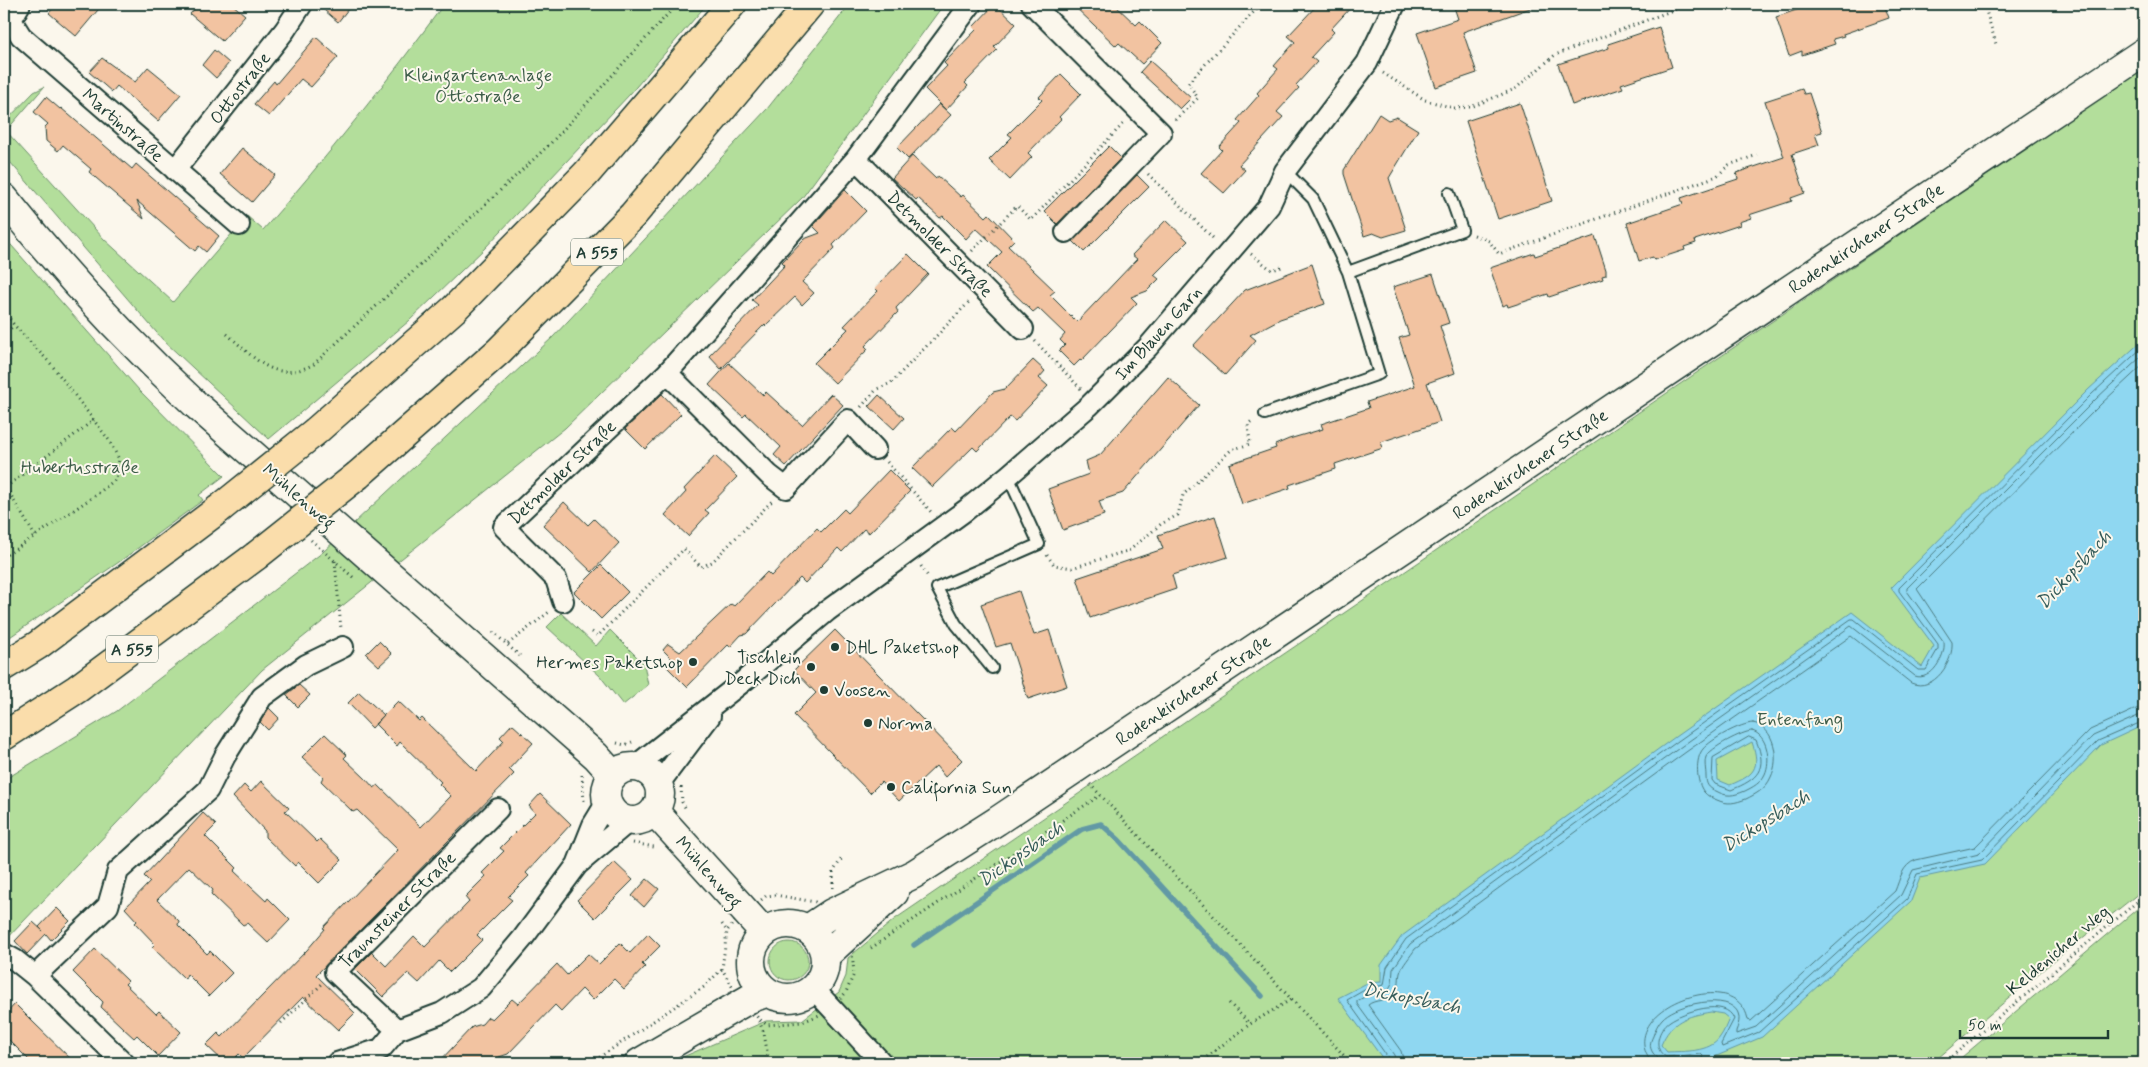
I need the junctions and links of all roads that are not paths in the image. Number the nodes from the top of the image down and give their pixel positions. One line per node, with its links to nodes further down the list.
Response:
1 (302, 4): 10 (street, Ottostraße)
2 (732, 4): 24 (highway, bridge)
3 (810, 4): 27 (highway, A 555, bridge)
4 (970, 4): 9 (street, Detmolder Straße)
5 (1032, 4): 15 (street)
6 (1395, 4): 11 (street, Im Blauen Garn)
7 (16, 12): 10 (street, Martinstraße)
8 (2144, 52): 34 (main road, Rodenkirchener Straße)
9 (856, 159): 17 (street, Detmolder Straße); 18 (street, Detmolder Straße)
10 (175, 170): 14 (street, Martinstraße)
11 (1285, 171): 16 (lane); 21 (street, Im Blauen Garn)
12 (1449, 193): 16 (lane)
13 (4, 198): 28 (main road, Mühlenweg)
14 (239, 225)
15 (1066, 232)
16 (1348, 272): 19 (lane)
17 (1023, 329)
18 (667, 373): 20 (street); 22 (street, Detmolder Straße)
19 (1265, 414)
20 (875, 449)
21 (1008, 476): 25 (lane); 26 (street, Im Blauen Garn)
22 (563, 601)
23 (342, 647): 39 (street)
24 (4, 666)
25 (992, 668)
26 (726, 695): 28 (street, Im Blauen Garn); 29 (street, Im Blauen Garn)
27 (4, 736)
28 (624, 771): 29 (main road, Mühlenweg); 30 (main road)
29 (658, 784): 32 (main road)
30 (607, 802): 32 (main road, Mühlenweg); 33 (street)
31 (498, 809): 42 (street, Traunsteiner Straße)
32 (642, 816): 33 (street); 36 (main road, Mühlenweg)
33 (577, 865): 42 (street)
34 (914, 874): 35 (main road, Rodenkirchener Straße); 38 (main road, Rodenkirchener Straße)
35 (808, 929): 36 (main road); 38 (main road)
36 (764, 932): 40 (main road)
37 (4, 954): 39 (street)
38 (825, 956): 41 (main road)
39 (35, 976): 44 (street)
40 (760, 981): 41 (main road); 43 (main road)
41 (813, 988): 46 (street)
42 (397, 1030): 45 (street)
43 (643, 1061)
44 (124, 1063)
45 (337, 1063)
46 (882, 1063)

